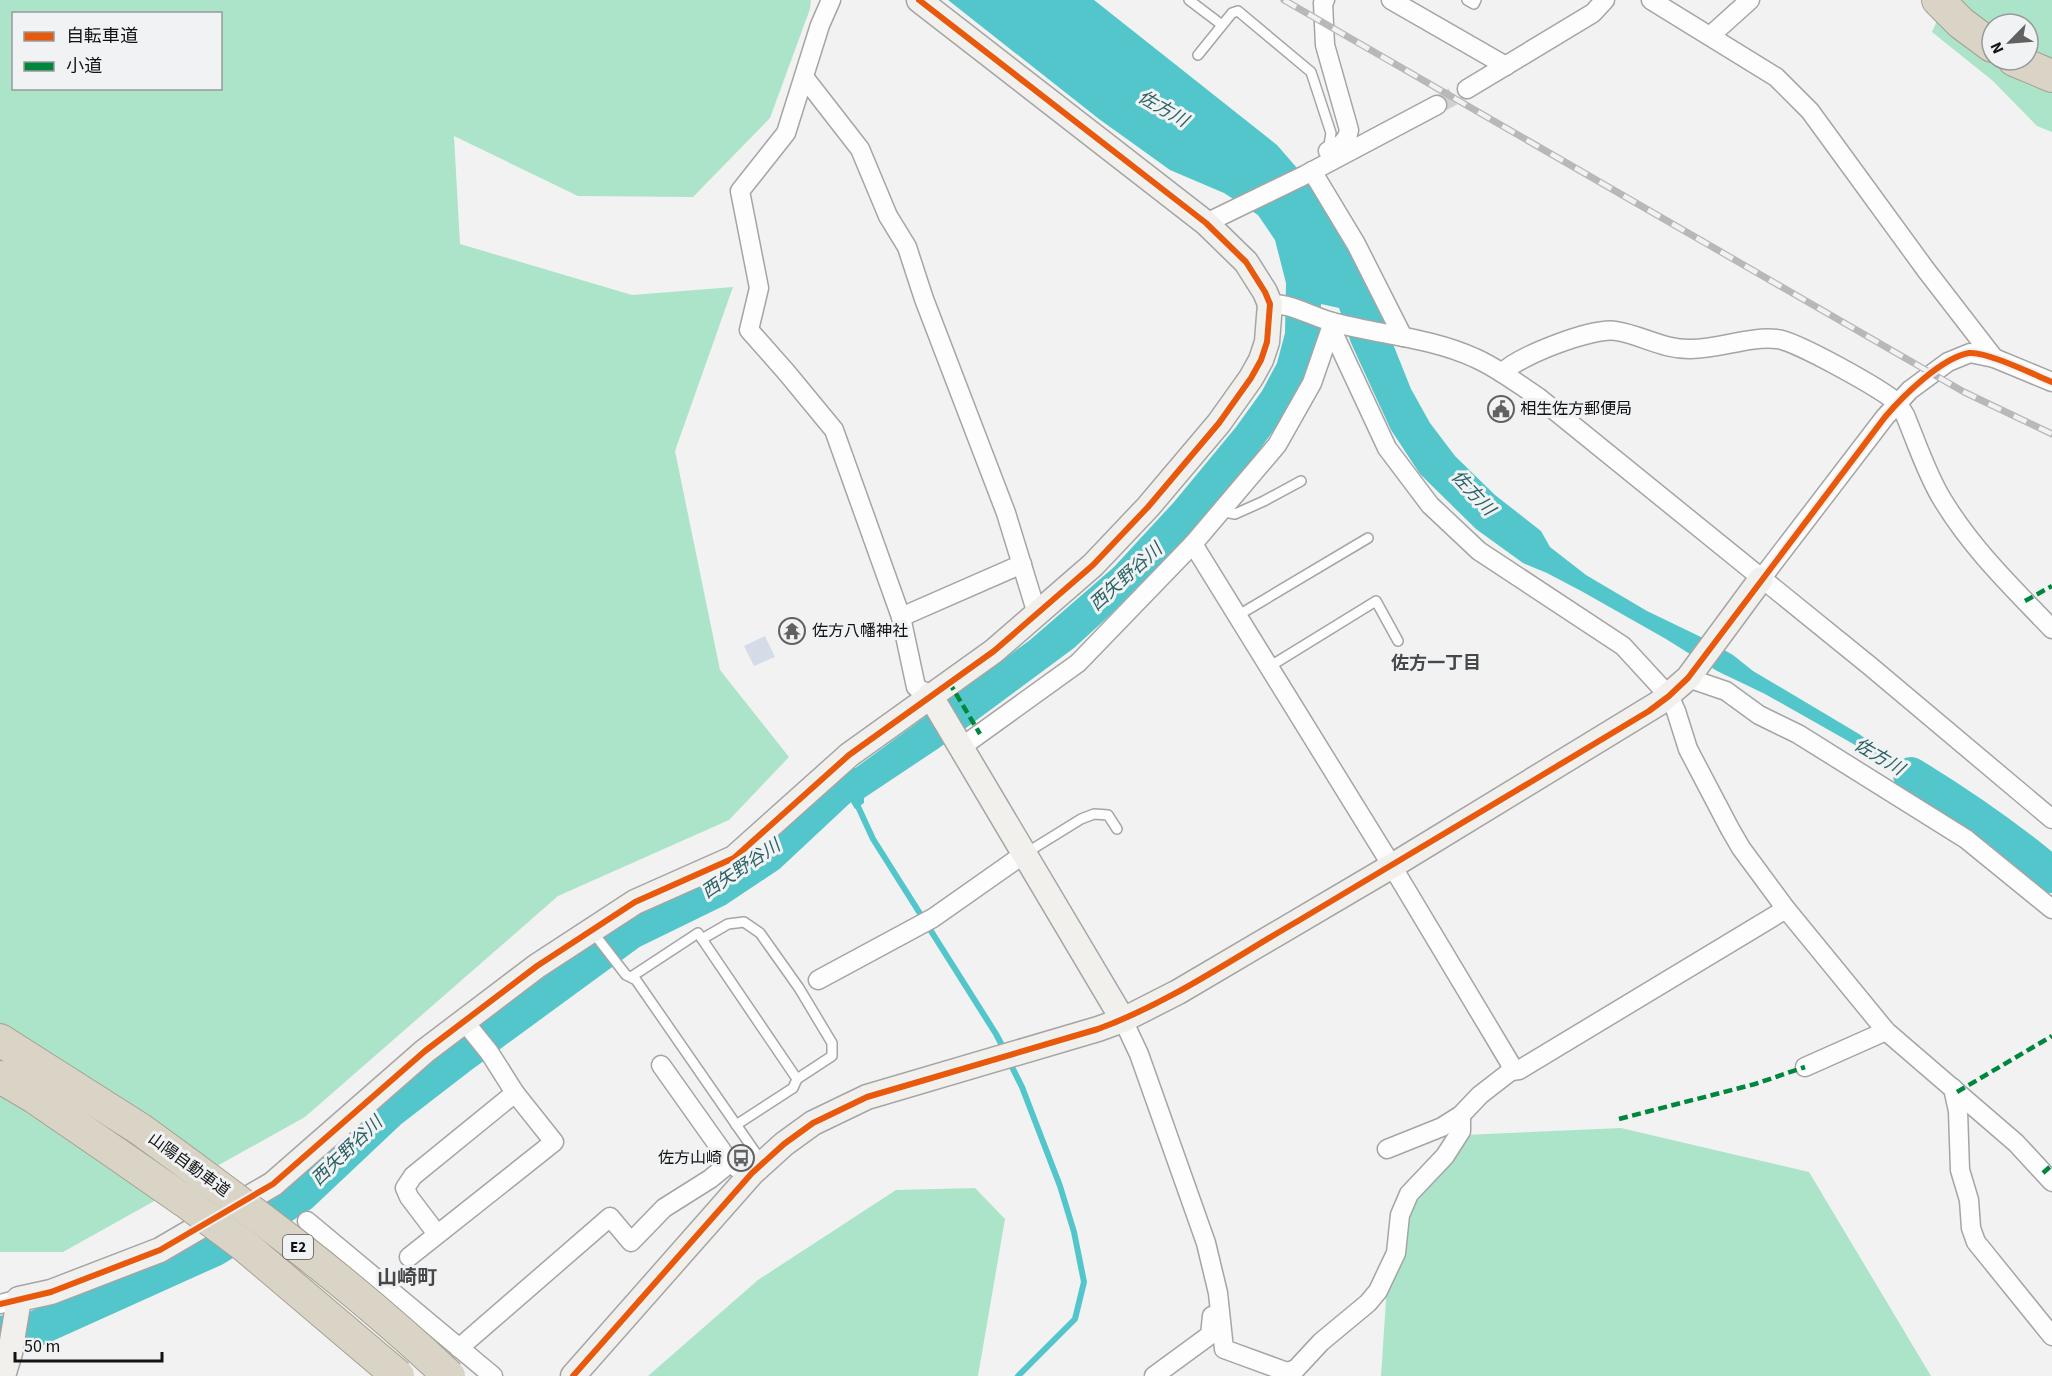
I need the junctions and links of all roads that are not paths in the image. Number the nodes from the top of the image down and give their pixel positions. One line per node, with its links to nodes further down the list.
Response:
1 (831, 0): 17 (street)
2 (919, 0): 21 (street)
3 (1189, 0): 12 (lane)
4 (1325, 0): 20 (street)
5 (1391, 0): 16 (street)
6 (1467, 0): 7 (lane)
7 (1476, 0)
8 (1605, 0): 16 (street)
9 (1651, 0): 13 (street)
10 (1750, 0): 13 (street)
11 (1938, 0): 14 (highway)
12 (1222, 26): 15 (lane); 20 (lane)
13 (1710, 36): 25 (street)
14 (1980, 37)
15 (1198, 55)
16 (1506, 66): 18 (street)
17 (804, 77): 33 (street); 37 (street)
18 (1467, 89)
19 (1437, 105): 20 (street)
20 (1317, 165): 21 (street); 24 (street)
21 (1212, 219): 22 (street)
22 (1275, 304): 23 (street); 35 (street)
23 (1331, 324): 24 (street); 30 (street); 43 (street)
24 (1401, 336): 26 (street)
25 (1994, 358): 27 (street); 28 (street)
26 (1502, 373): 28 (street); 34 (street)
27 (2052, 382)
28 (1897, 403): 34 (street); 38 (street)
29 (1301, 481): 30 (lane)
30 (1221, 511): 32 (street)
31 (1368, 538): 36 (lane)
32 (1192, 544): 36 (street); 44 (street)
33 (1022, 564): 35 (street); 37 (street)
34 (1761, 579): 41 (street); 45 (street)
35 (1037, 614): 42 (street)
36 (1237, 616): 40 (street)
37 (901, 617): 42 (street)
38 (2052, 629)
39 (1398, 641): 40 (lane)
40 (1269, 668): 48 (street)
41 (1690, 675): 43 (street); 50 (street)
42 (930, 695): 44 (street); 51 (street)
43 (1669, 696): 48 (street); 49 (street)
44 (960, 748): 47 (street)
45 (2052, 819)
46 (1117, 829): 47 (lane)
47 (1024, 854): 54 (street); 56 (street)
48 (1392, 866): 56 (street); 62 (street)
49 (1786, 909): 58 (street); 62 (street)
50 (2052, 909)
51 (594, 934): 53 (lane); 57 (street)
52 (702, 939): 53 (lane); 55 (lane); 64 (lane)
53 (631, 978): 68 (lane)
54 (818, 980): 55 (lane)
55 (799, 988): 64 (lane)
56 (1123, 1020): 71 (street); 77 (street)
57 (469, 1025): 66 (street); 76 (street)
58 (1886, 1031): 61 (street); 65 (street)
59 (0, 1040): 79 (highway, 山陽自動車道 / E2, bridge)
60 (661, 1065): 70 (street)
61 (1805, 1067)
62 (1511, 1071): 67 (street)
63 (0, 1077): 82 (highway, 山陽自動車道 / E2, bridge)
64 (797, 1079): 68 (lane)
65 (1953, 1088): 72 (street); 78 (street)
66 (515, 1093): 74 (street); 74 (street)
67 (1461, 1115): 69 (street); 80 (street)
68 (736, 1125): 71 (lane)
69 (1387, 1149)
70 (731, 1162): 71 (street); 79 (street)
71 (756, 1171): 84 (street)
72 (2052, 1182)
73 (307, 1221): 79 (street)
74 (436, 1234): 75 (street)
75 (409, 1257)
76 (9, 1301): 81 (street)
77 (1220, 1312): 80 (street); 85 (street)
78 (2052, 1336)
79 (454, 1362): 83 (street)
80 (1287, 1374)
81 (3, 1376)
82 (398, 1376)
83 (493, 1376)
84 (573, 1376)
85 (1154, 1376)

